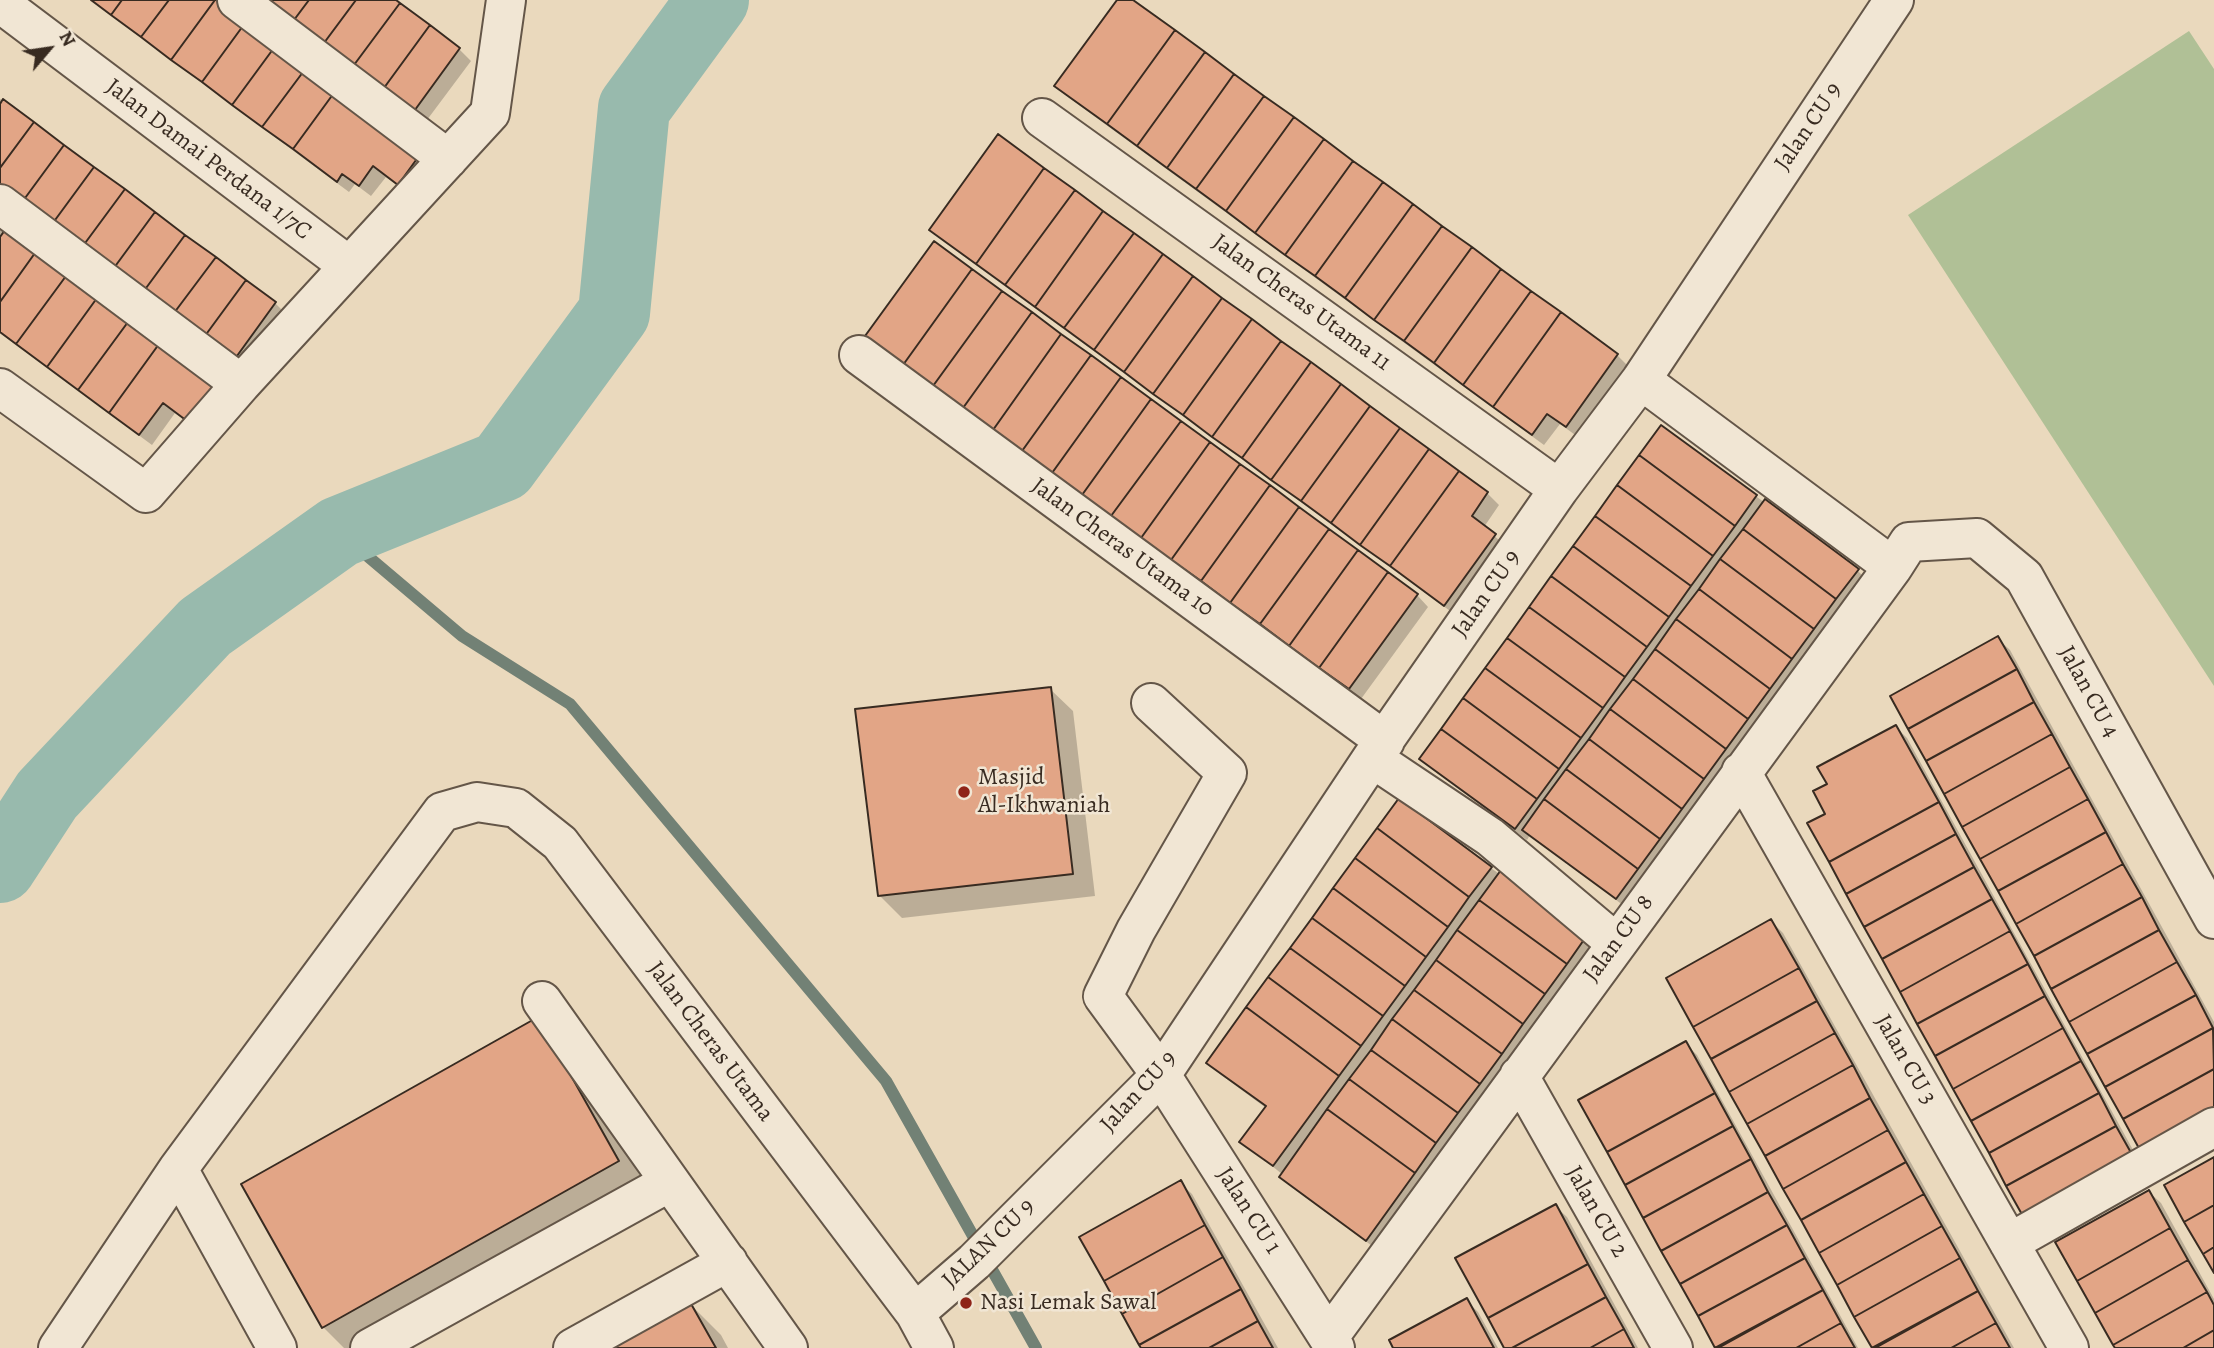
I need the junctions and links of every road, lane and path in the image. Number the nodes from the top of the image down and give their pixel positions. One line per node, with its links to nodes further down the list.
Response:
1 (237, 0): 6 (street)
2 (506, 0): 6 (street)
3 (1894, 0): 10 (street, Jalan CU 9)
4 (0, 3): 8 (street, Jalan Damai Perdana 1/7C)
5 (1042, 118): 13 (street, Jalan Cheras Utama 11)
6 (448, 159): 8 (street)
7 (0, 204): 11 (street)
8 (349, 266): 11 (street)
9 (859, 355): 16 (street, Jalan Cheras Utama 10)
10 (1641, 380): 13 (street, Jalan CU 9); 14 (street)
11 (242, 384): 12 (street)
12 (0, 388)
13 (1559, 489): 16 (street, Jalan CU 9)
14 (1901, 555): 17 (street, Jalan CU 8); 18 (street, Jalan CU 4)
15 (1152, 703): 21 (street, Jalan CU 1)
16 (1378, 750): 19 (street, Jalan Cheras Utama 10); 21 (street, Jalan CU 9)
17 (1741, 772): 19 (street, Jalan CU 8); 27 (street, Jalan CU 3)
18 (2214, 919)
19 (1616, 943): 22 (street, Jalan CU 8)
20 (542, 1001): 26 (street)
21 (1161, 1075): 25 (street, Jalan CU 9); 30 (street, Jalan CU 1)
22 (1519, 1076): 30 (street, Jalan CU 8); 37 (street, Jalan CU 2)
23 (2214, 1127): 27 (street)
24 (178, 1169): 29 (street, Jalan Cheras Utama); 31 (street); 32 (street)
25 (1063, 1173): 29 (street, JALAN CU 9)
26 (670, 1182): 28 (street); 33 (street)
27 (2009, 1243): 38 (street, Jalan CU 3)
28 (728, 1262): 34 (street); 35 (street)
29 (915, 1313): 36 (street, Jalan Cheras Utama)
30 (1332, 1342)
31 (58, 1348)
32 (277, 1348)
33 (370, 1348)
34 (573, 1348)
35 (788, 1348)
36 (934, 1348)
37 (1673, 1348)
38 (2069, 1348)

